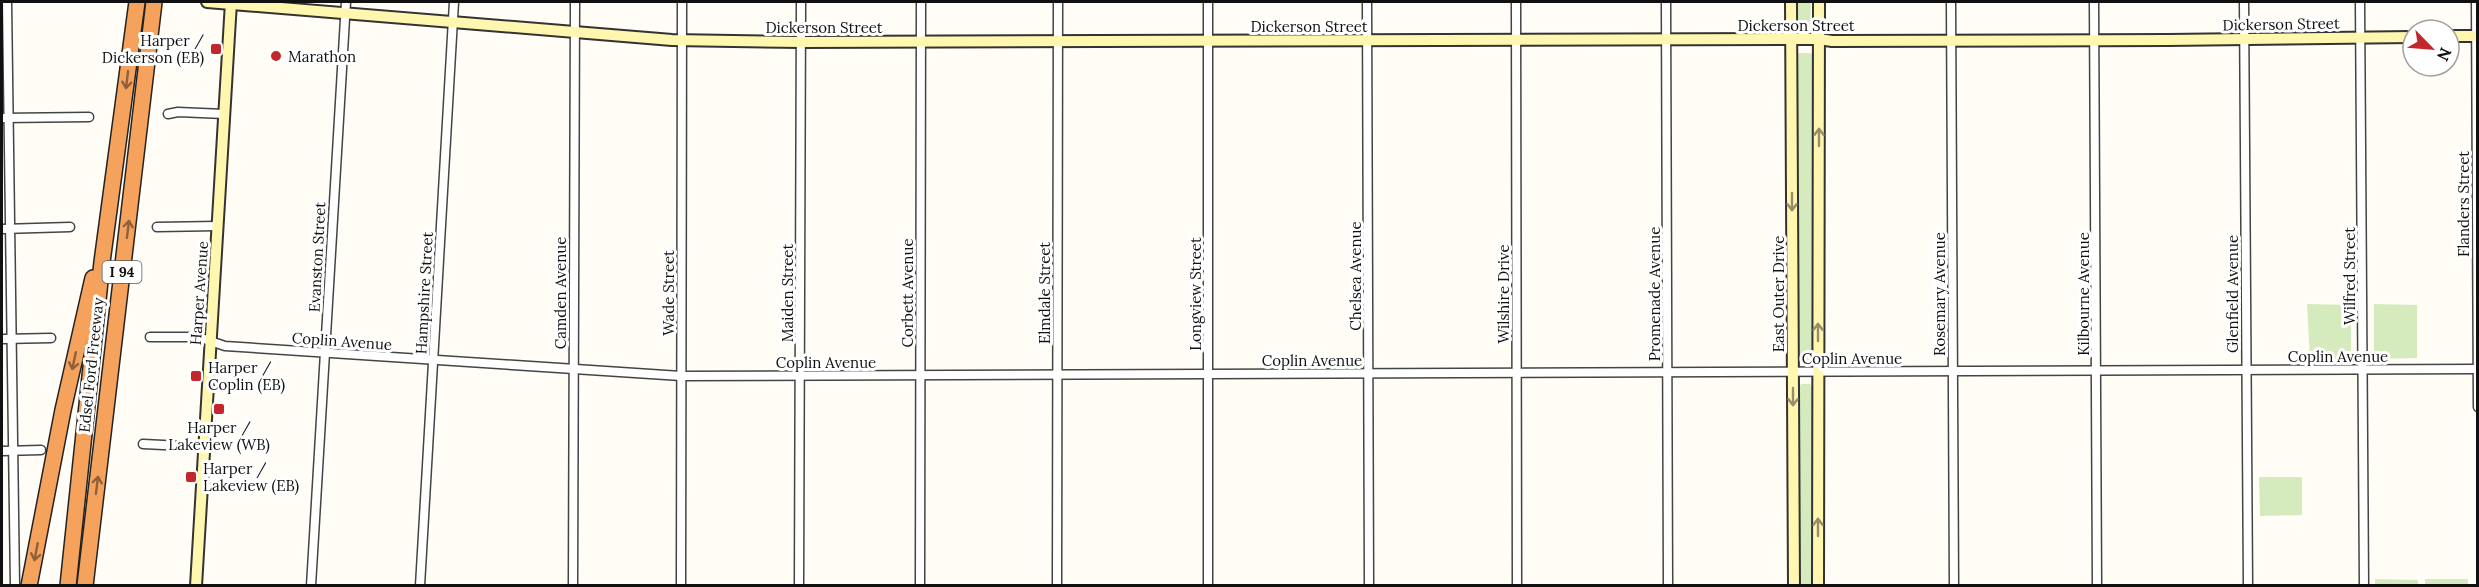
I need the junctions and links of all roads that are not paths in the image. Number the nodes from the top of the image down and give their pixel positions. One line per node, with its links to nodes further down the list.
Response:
1 (7, 2): 46 (street)
2 (137, 2): 47 (highway, Edsel Ford Freeway / I 94, one-way to 47)
3 (154, 2): 84 (highway, Edsel Ford Freeway / I 94, one-way to 3)
4 (207, 2): 5 (street, Dickerson Street)
5 (230, 2): 23 (street, Dickerson Street); 44 (street, Harper Avenue)
6 (454, 2): 24 (street, Hampshire Street)
7 (575, 2): 25 (street, Camden Avenue)
8 (682, 2): 34 (street, Wade Street)
9 (801, 2): 40 (street, Maiden Street)
10 (921, 2): 41 (street, Corbett Avenue)
11 (1058, 2): 42 (street, Elmdale Street)
12 (1208, 2): 38 (street, Longview Street)
13 (1367, 2): 35 (street, Chelsea Avenue)
14 (1516, 2): 39 (street, Wilshire Drive)
15 (1666, 2): 36 (street, Promenade Avenue)
16 (1791, 2): 30 (street, East Outer Drive)
17 (1819, 2): 31 (street)
18 (1952, 2): 37 (street, Rosemary Avenue)
19 (2094, 2): 32 (street, Kilbourne Avenue)
20 (2244, 2): 33 (street, Glenfield Avenue)
21 (2360, 2): 29 (street, Wilfred Street)
22 (2476, 2): 27 (street, Flanders Street)
23 (346, 7): 24 (street, Dickerson Street); 57 (street, Evanston Street)
24 (453, 22): 25 (street, Dickerson Street); 58 (street, Hampshire Street)
25 (574, 32): 34 (street, Dickerson Street); 59 (street, Camden Avenue)
26 (2461, 36): 27 (street)
27 (2477, 36): 61 (street, Flanders Street)
28 (2401, 37): 29 (street, Dickerson Street)
29 (2360, 38): 33 (street, Dickerson Street); 60 (street, Wilfred Street)
30 (1791, 39): 31 (street, Dickerson Street); 36 (street, Dickerson Street); 65 (street, East Outer Drive, one-way to 65)
31 (1819, 39): 37 (street, Dickerson Street); 66 (street, one-way to 31)
32 (2094, 39): 33 (street, Dickerson Street); 37 (street, Dickerson Street); 64 (street, Kilbourne Avenue)
33 (2245, 39): 62 (street, Glenfield Avenue)
34 (682, 40): 40 (street, Dickerson Street); 74 (street, Wade Street)
35 (1367, 40): 38 (street, Dickerson Street); 39 (street, Dickerson Street); 69 (street, Chelsea Avenue)
36 (1666, 40): 39 (street, Dickerson Street); 70 (street, Promenade Avenue)
37 (1952, 40): 63 (street, Rosemary Avenue)
38 (1208, 41): 42 (street, Dickerson Street); 68 (street, Longview Street)
39 (1515, 41): 71 (street, Wilshire Drive)
40 (801, 42): 41 (street, Dickerson Street); 72 (street, Maiden Street)
41 (921, 42): 42 (street, Dickerson Street); 73 (street, Corbett Avenue)
42 (1058, 42): 67 (street, Elmdale Street)
43 (168, 114): 44 (street)
44 (224, 114): 48 (street, Harper Avenue)
45 (89, 117): 46 (street)
46 (5, 118): 51 (street)
47 (107, 222): 82 (highway, one-way to 82); 83 (highway, Edsel Ford Freeway / I 94)
48 (218, 226): 50 (street); 56 (street, Harper Avenue)
49 (70, 227): 51 (street)
50 (157, 227)
51 (6, 228): 53 (street)
52 (150, 337): 56 (street, Coplin Avenue)
53 (12, 338): 54 (street); 55 (street); 78 (street)
54 (51, 338)
55 (2, 339)
56 (211, 342): 57 (street, Coplin Avenue); 77 (street, Harper Avenue)
57 (325, 353): 58 (street, Coplin Avenue); 86 (street, Evanston Street)
58 (433, 361): 59 (street, Coplin Avenue); 87 (street, Hampshire Street)
59 (573, 369): 74 (street, Coplin Avenue); 88 (street, Camden Avenue)
60 (2363, 369): 61 (street, Coplin Avenue); 62 (street, Coplin Avenue); 102 (street, Wilfred Street)
61 (2477, 369): 75 (street, Flanders Street)
62 (2246, 370): 64 (street, Coplin Avenue); 101 (street, Glenfield Avenue)
63 (1953, 371): 64 (street, Coplin Avenue); 66 (street, Coplin Avenue); 99 (street, Rosemary Avenue)
64 (2097, 371): 100 (street, Kilbourne Avenue)
65 (1793, 372): 66 (street, Coplin Avenue); 70 (street, Coplin Avenue); 97 (street, East Outer Drive, one-way to 97)
66 (1818, 372): 98 (street, one-way to 66)
67 (1057, 373): 68 (street, Coplin Avenue); 73 (street, Coplin Avenue); 92 (street, Elmdale Street)
68 (1208, 373): 69 (street, Coplin Avenue); 93 (street, Longview Street)
69 (1368, 373): 71 (street, Coplin Avenue); 94 (street, Chelsea Avenue)
70 (1668, 373): 71 (street, Coplin Avenue); 96 (street, Promenade Avenue)
71 (1517, 374): 95 (street, Wilshire Drive)
72 (800, 375): 73 (street, Coplin Avenue); 74 (street, Coplin Avenue); 90 (street, Maiden Street)
73 (920, 375): 91 (street, Corbett Avenue)
74 (681, 376): 89 (street, Wade Street)
75 (2478, 407)
76 (143, 444): 77 (street)
77 (204, 447): 85 (street, Harper Avenue)
78 (13, 450): 79 (street); 80 (street); 81 (street)
79 (41, 450)
80 (2, 451)
81 (15, 585)
82 (29, 585)
83 (68, 585)
84 (85, 585)
85 (196, 585)
86 (311, 585)
87 (420, 585)
88 (573, 585)
89 (681, 585)
90 (799, 585)
91 (920, 585)
92 (1057, 585)
93 (1208, 585)
94 (1369, 585)
95 (1517, 585)
96 (1668, 585)
97 (1794, 585)
98 (1818, 585)
99 (1954, 585)
100 (2097, 585)
101 (2248, 585)
102 (2364, 585)

